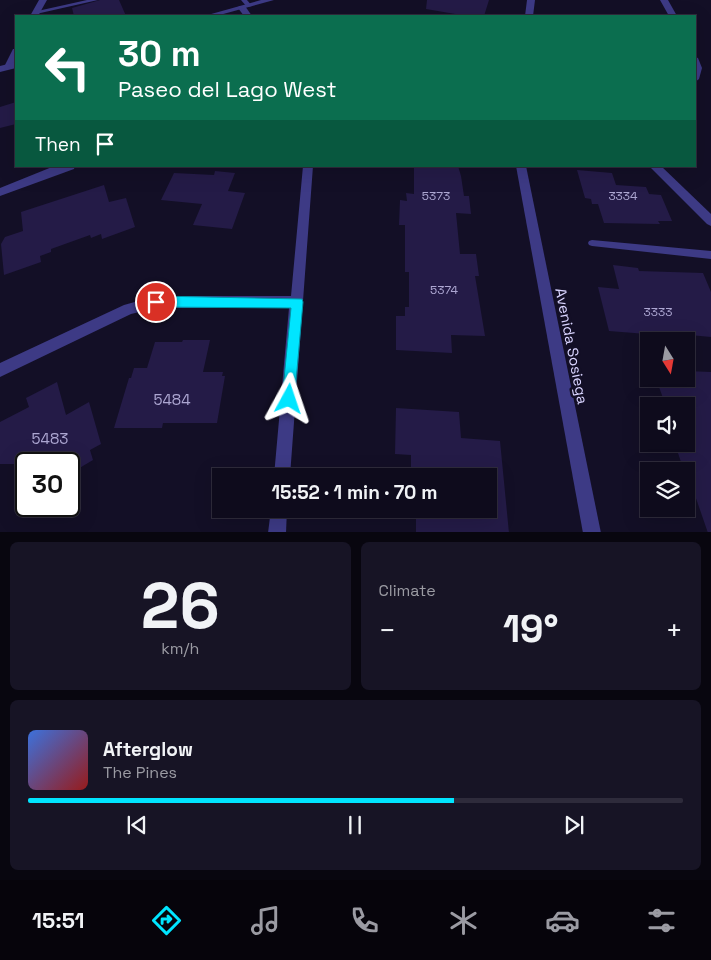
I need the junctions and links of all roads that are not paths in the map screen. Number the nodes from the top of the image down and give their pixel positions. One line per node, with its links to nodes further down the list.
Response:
1 (43, 0): 7 (street)
2 (95, 0): 7 (lane)
3 (270, 0): 6 (street)
4 (531, 0): 9 (street)
5 (664, 0): 10 (street)
6 (245, 4): 8 (street)
7 (35, 14)
8 (211, 15)
9 (529, 15)
10 (672, 15)
11 (15, 53): 13 (street)
12 (696, 63): 14 (street)
13 (8, 67)
14 (696, 75)
15 (66, 167): 19 (street)
16 (308, 167): 23 (street)
17 (521, 167): 28 (street, Avenida Sosiega)
18 (655, 167): 20 (street)
19 (0, 192)
20 (711, 220)
21 (592, 243): 22 (lane)
22 (711, 255)
23 (297, 302): 24 (street); 25 (street)
24 (0, 370)
25 (283, 468)
26 (278, 518): 27 (street)
27 (277, 532)
28 (592, 532)

